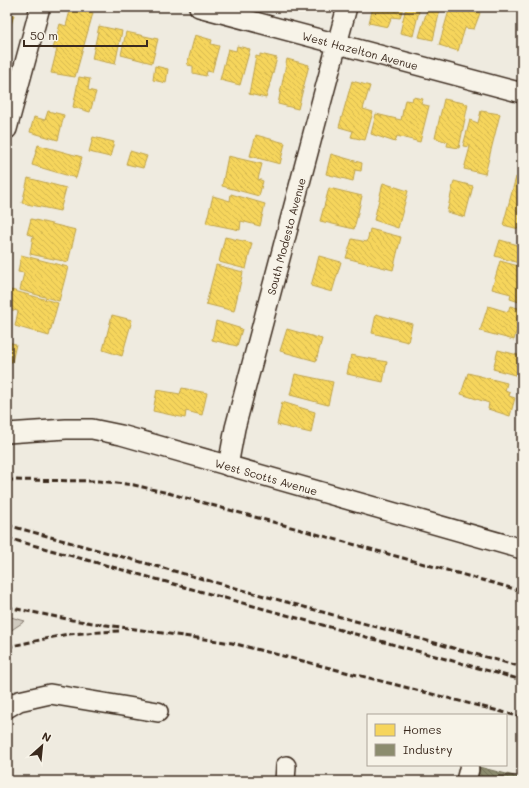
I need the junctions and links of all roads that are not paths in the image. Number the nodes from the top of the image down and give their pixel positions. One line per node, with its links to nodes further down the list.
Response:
1 (40, 7): 6 (street)
2 (199, 7): 4 (street, West Hazelton Avenue)
3 (347, 7): 4 (street, South Modesto Avenue)
4 (339, 43): 5 (street, West Hazelton Avenue); 8 (street, South Modesto Avenue)
5 (522, 92)
6 (7, 128)
7 (7, 433): 8 (street, West Scotts Avenue)
8 (228, 466): 9 (street, West Scotts Avenue)
9 (521, 545)
10 (7, 708): 11 (street)
11 (158, 712)

